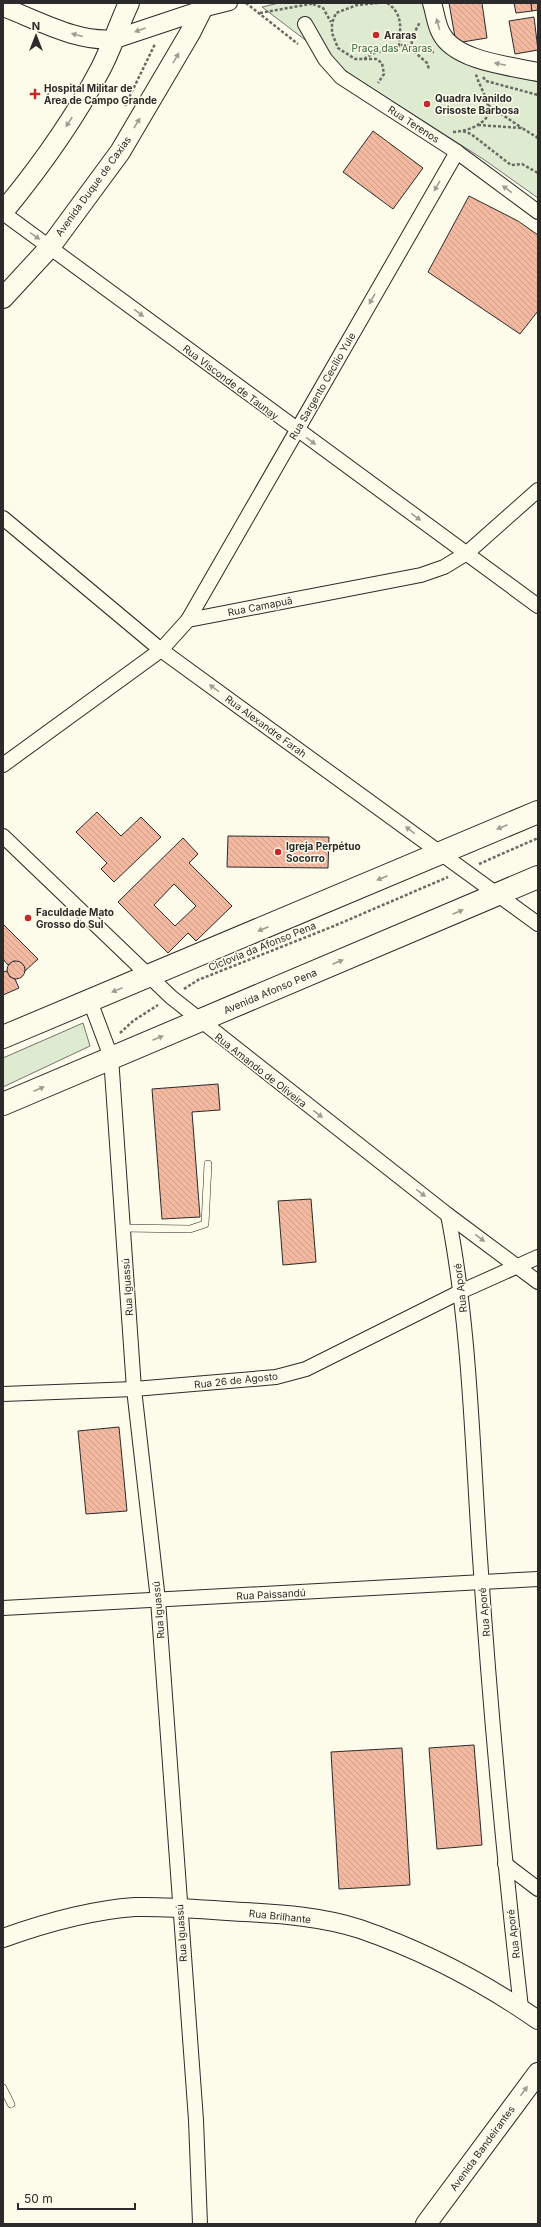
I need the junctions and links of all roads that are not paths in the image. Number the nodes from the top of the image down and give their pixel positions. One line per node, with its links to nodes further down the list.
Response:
1 (129, 3): 7 (main road)
2 (230, 3): 4 (street)
3 (432, 3): 8 (street, one-way to 3)
4 (203, 6): 7 (street, one-way to 7); 12 (main road, Avenida Duque de Caxias, one-way to 4)
5 (3, 7): 7 (street, one-way to 5)
6 (305, 24): 9 (street, Rua Terenos)
7 (115, 40): 11 (main road, one-way to 11)
8 (538, 72)
9 (457, 152): 10 (street, Rua Terenos, one-way to 9); 14 (street, Rua Sargento Cecílio Yule, one-way to 14)
10 (538, 212)
11 (3, 213): 12 (street, Rua Visconde de Taunay, one-way to 12)
12 (50, 246): 13 (main road, Avenida Duque de Caxias); 14 (street, Rua Visconde de Taunay, one-way to 14)
13 (3, 298)
14 (296, 431): 17 (street, Rua Visconde de Taunay, one-way to 17); 19 (street, Rua Sargento Cecílio Yule)
15 (538, 490): 17 (street, Rua Camapuã)
16 (3, 518): 20 (street, Rua Alexandre Farah)
17 (467, 553): 18 (street, Rua Visconde de Taunay); 19 (street, Rua Camapuã)
18 (538, 606)
19 (188, 620): 20 (street)
20 (161, 650): 21 (street); 24 (street, Rua Alexandre Farah, one-way to 20)
21 (3, 765)
22 (538, 812): 24 (main road, one-way to 24)
23 (3, 836): 28 (street, Rua Amando de Oliveira)
24 (441, 853): 26 (street, Rua Alexandre Farah); 28 (main road, one-way to 28)
25 (538, 878): 26 (main road, Avenida Afonso Pena)
26 (498, 895): 27 (street, Rua Alexandre Farah); 30 (main road, Avenida Afonso Pena, one-way to 26)
27 (538, 924)
28 (150, 976): 29 (main road, one-way to 29); 30 (street, Rua Amando de Oliveira)
29 (90, 1001): 31 (main road); 32 (street, Rua Iguassú)
30 (199, 1021): 32 (main road, Avenida Afonso Pena, one-way to 30); 35 (street, Rua Amando de Oliveira, one-way to 35)
31 (3, 1037)
32 (110, 1051): 33 (main road, Avenida Afonso Pena, one-way to 32); 36 (street, Rua Iguassú)
33 (3, 1104)
34 (208, 1164): 36 (lane)
35 (448, 1215): 38 (street, Rua Amando de Oliveira, one-way to 38); 40 (street, Rua Aporé)
36 (123, 1228): 41 (street, Rua Iguassú)
37 (538, 1258): 38 (street, Rua 26 de Agosto)
38 (518, 1266): 39 (street, Rua Amando de Oliveira); 40 (street, Rua 26 de Agosto)
39 (538, 1282)
40 (462, 1291): 41 (street, Rua 26 de Agosto); 44 (street, Rua Aporé)
41 (134, 1389): 42 (street, Rua 26 de Agosto); 45 (street, Rua Iguassú)
42 (3, 1394)
43 (538, 1579): 44 (street, Rua Paissandú)
44 (482, 1582): 45 (street, Rua Paissandú); 47 (street, Rua Aporé)
45 (158, 1600): 46 (street, Rua Paissandú); 49 (street, Rua Iguassú)
46 (3, 1608)
47 (505, 1864): 48 (street); 51 (street, Rua Aporé)
48 (538, 1888)
49 (179, 1908): 50 (street, Rua Brilhante); 51 (street, Rua Brilhante); 56 (street, Rua Iguassú)
50 (3, 1938)
51 (521, 2008): 52 (street, Rua Brilhante)
52 (538, 2020)
53 (538, 2073): 57 (main road, Avenida Bandeirantes, one-way to 53)
54 (3, 2088): 55 (lane)
55 (11, 2104)
56 (200, 2224)
57 (426, 2224)

